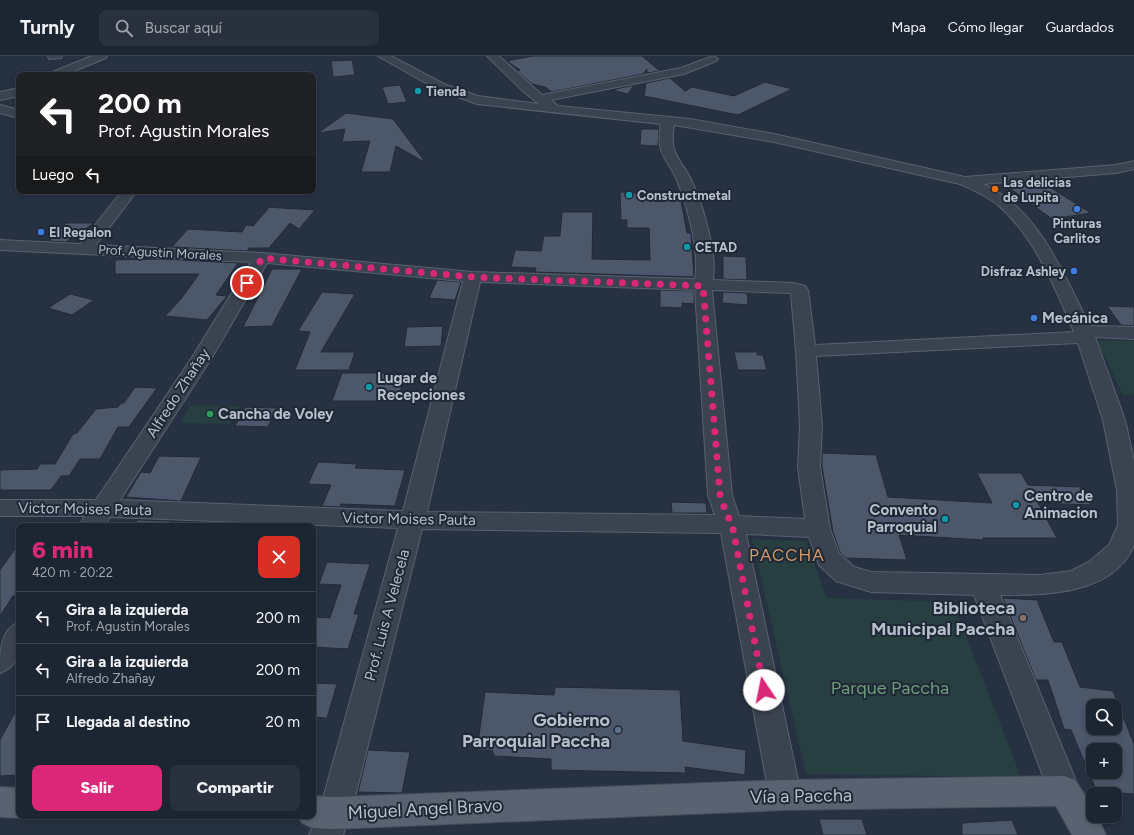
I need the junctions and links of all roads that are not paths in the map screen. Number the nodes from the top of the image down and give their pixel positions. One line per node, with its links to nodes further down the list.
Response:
1 (102, 56): 5 (street)
2 (383, 56): 10 (street)
3 (492, 56): 8 (street)
4 (712, 59): 8 (street)
5 (62, 72)
6 (16, 93): 7 (street)
7 (0, 96)
8 (539, 99): 10 (street)
9 (0, 109): 11 (street)
10 (576, 112): 14 (street)
11 (16, 114)
12 (16, 115): 13 (street)
13 (0, 116)
14 (668, 122): 16 (street); 22 (street)
15 (1134, 166): 16 (street)
16 (965, 181): 24 (street)
17 (128, 194): 19 (street)
18 (0, 245): 19 (street, Prof. Agustin Morales)
19 (85, 249): 20 (street, Prof. Agustin Morales)
20 (262, 258): 21 (street, Prof. Agustin Morales); 27 (street, Alfredo Zhañay)
21 (473, 277): 22 (street, Prof. Agustin Morales); 28 (street, Prof. Luis A Velecela)
22 (703, 286): 25 (street, Prof. Agustin Morales); 29 (street)
23 (1134, 333): 24 (street)
24 (1084, 334): 25 (street); 31 (street)
25 (806, 351): 30 (street)
26 (0, 508): 27 (street, Victor Moises Pauta)
27 (97, 517): 28 (street, Victor Moises Pauta)
28 (412, 520): 29 (street, Victor Moises Pauta); 39 (street, Prof. Luis A Velecela)
29 (732, 524): 30 (street, Victor Moises Pauta); 35 (street)
30 (818, 529): 31 (street)
31 (983, 586): 34 (street)
32 (16, 637): 33 (street)
33 (0, 661)
34 (1064, 791): 35 (main road, Vía a Paccha); 40 (main road)
35 (785, 795): 38 (main road, Vía a Paccha)
36 (0, 802): 37 (main road)
37 (16, 803)
38 (538, 804): 39 (main road, Miguel Angel Bravo)
39 (325, 820)
40 (1089, 835)

